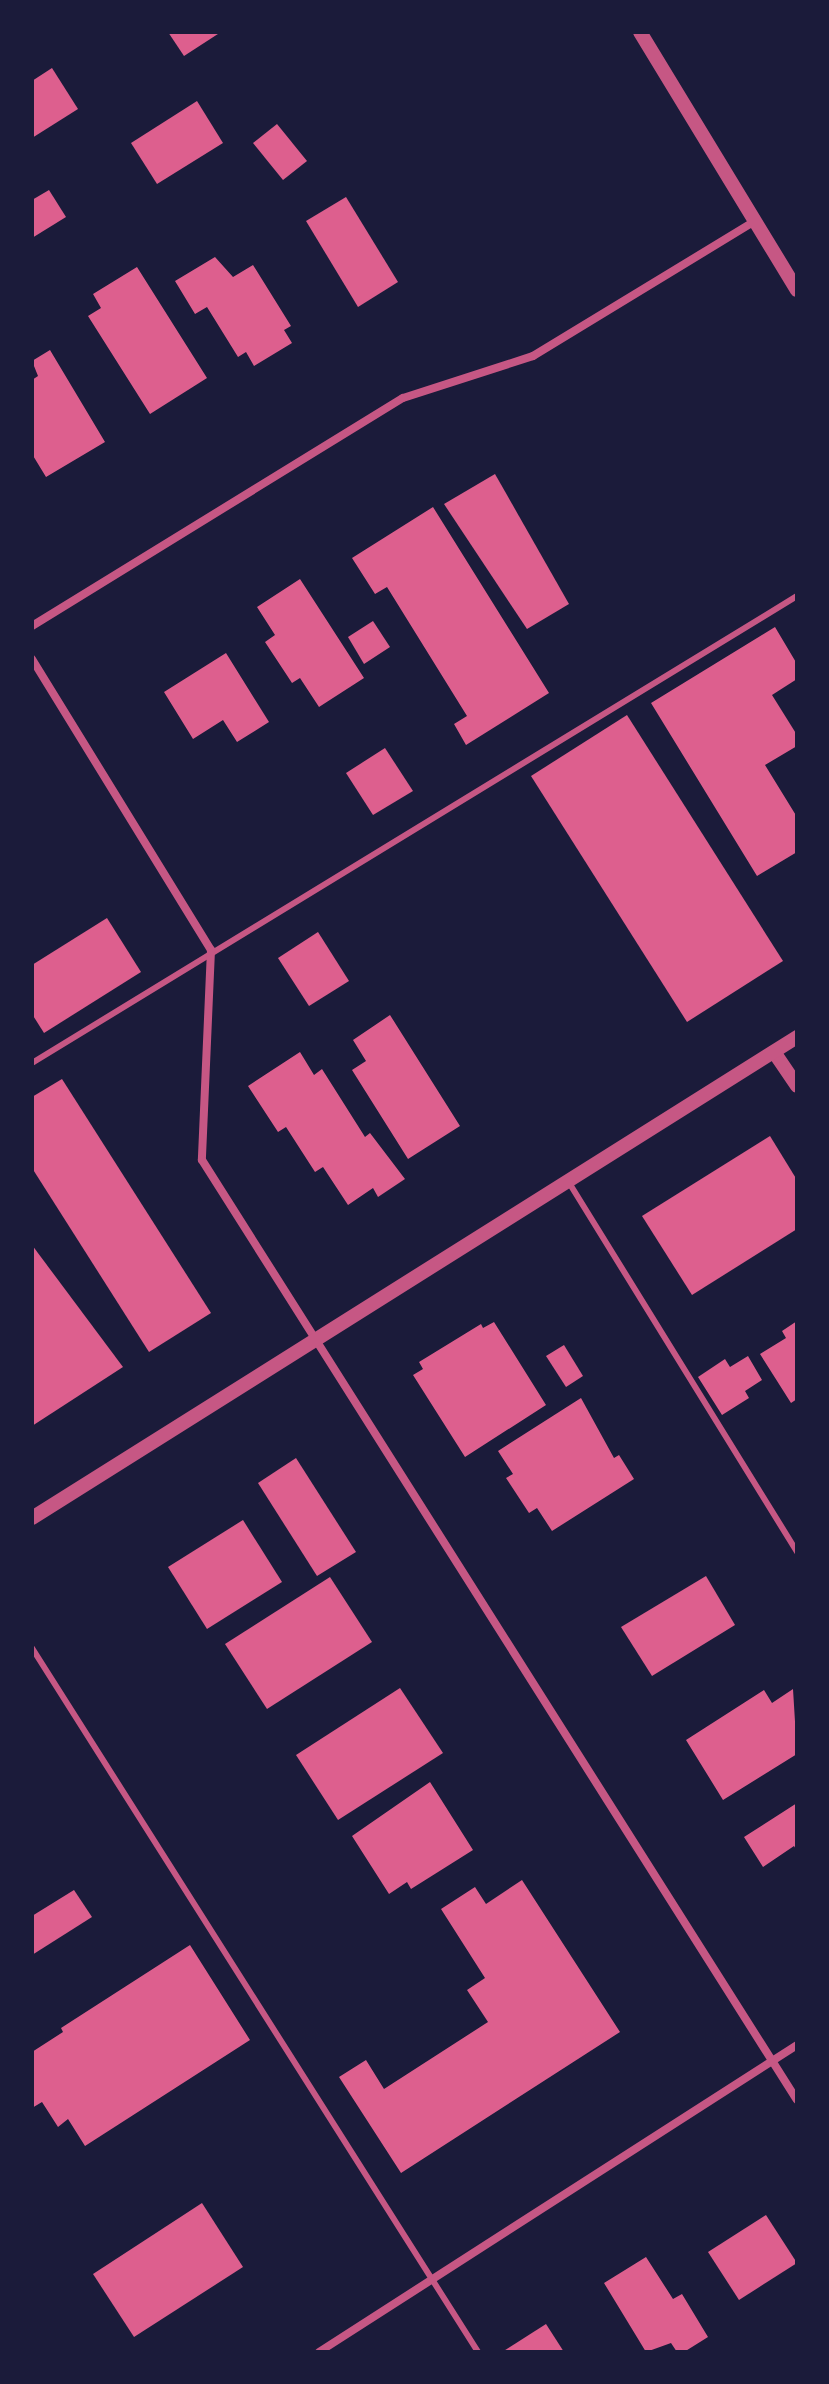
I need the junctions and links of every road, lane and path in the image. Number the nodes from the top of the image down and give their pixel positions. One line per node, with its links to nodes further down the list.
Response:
1 (640, 32): 2 (street)
2 (756, 220): 3 (street); 5 (street)
3 (797, 290)
4 (797, 596): 7 (lane)
5 (32, 626)
6 (32, 659): 7 (street)
7 (211, 950): 10 (lane); 13 (street)
8 (797, 1037): 9 (street)
9 (774, 1052): 11 (street); 12 (street)
10 (32, 1063)
11 (797, 1086)
12 (568, 1181): 13 (street); 15 (lane)
13 (313, 1342): 14 (street); 18 (street)
14 (32, 1518)
15 (797, 1552)
16 (32, 1648): 20 (lane)
17 (797, 2045): 18 (street)
18 (771, 2061): 19 (street); 20 (street)
19 (797, 2100)
20 (432, 2279): 21 (street); 22 (lane)
21 (319, 2352)
22 (478, 2352)

